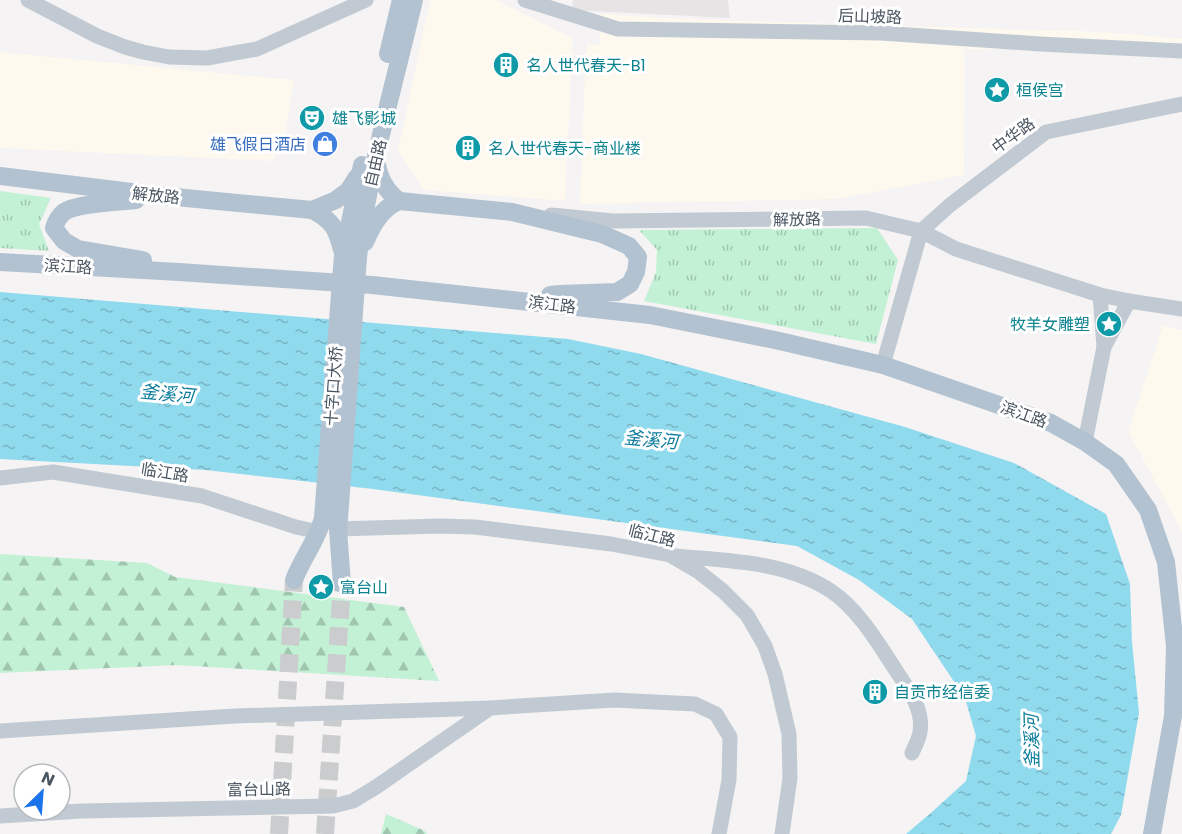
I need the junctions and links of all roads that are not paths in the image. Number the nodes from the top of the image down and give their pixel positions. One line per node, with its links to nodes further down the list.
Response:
1 (28, 0): 2 (street)
2 (366, 0)
3 (401, 0): 9 (main road, 自由路)
4 (414, 0): 8 (main road, 自由路)
5 (525, 0): 6 (street, 后山坡路)
6 (1182, 51)
7 (1182, 104): 15 (street, 中华路)
8 (375, 160): 12 (main road); 16 (main road, 自由路)
9 (360, 171): 13 (main road); 16 (main road, 自由路)
10 (0, 176): 11 (main road, 解放路)
11 (165, 196): 13 (main road, 解放路); 18 (main road)
12 (399, 201): 14 (main road, 解放路); 16 (main road)
13 (312, 210): 16 (main road)
14 (512, 212): 15 (street, 解放路); 20 (main road)
15 (921, 231): 19 (street, 解放路); 24 (street)
16 (350, 256): 27 (main road, 十字口大桥, bridge)
17 (0, 262): 18 (main road, 滨江路)
18 (179, 272): 20 (main road, 滨江路)
19 (1100, 295): 21 (street, 解放路); 23 (street)
20 (519, 300): 24 (main road, 滨江路)
21 (1129, 302): 22 (street, 解放路); 23 (street)
22 (1182, 309)
23 (1104, 347): 25 (street)
24 (883, 365): 25 (main road, 滨江路)
25 (1085, 442): 37 (main road, 滨江路); 38 (main road, 滨江路)
26 (0, 478): 27 (street, 临江路)
27 (330, 524): 28 (street, 临江路); 29 (main road); 30 (main road, 十字口大桥)
28 (670, 555): 33 (street); 36 (street, 临江路)
29 (294, 580)
30 (342, 584)
31 (490, 708): 32 (street); 34 (street, 富台山路); 35 (street)
32 (0, 731)
33 (912, 753)
34 (0, 816)
35 (719, 834)
36 (782, 834)
37 (1141, 834)
38 (1152, 834)

